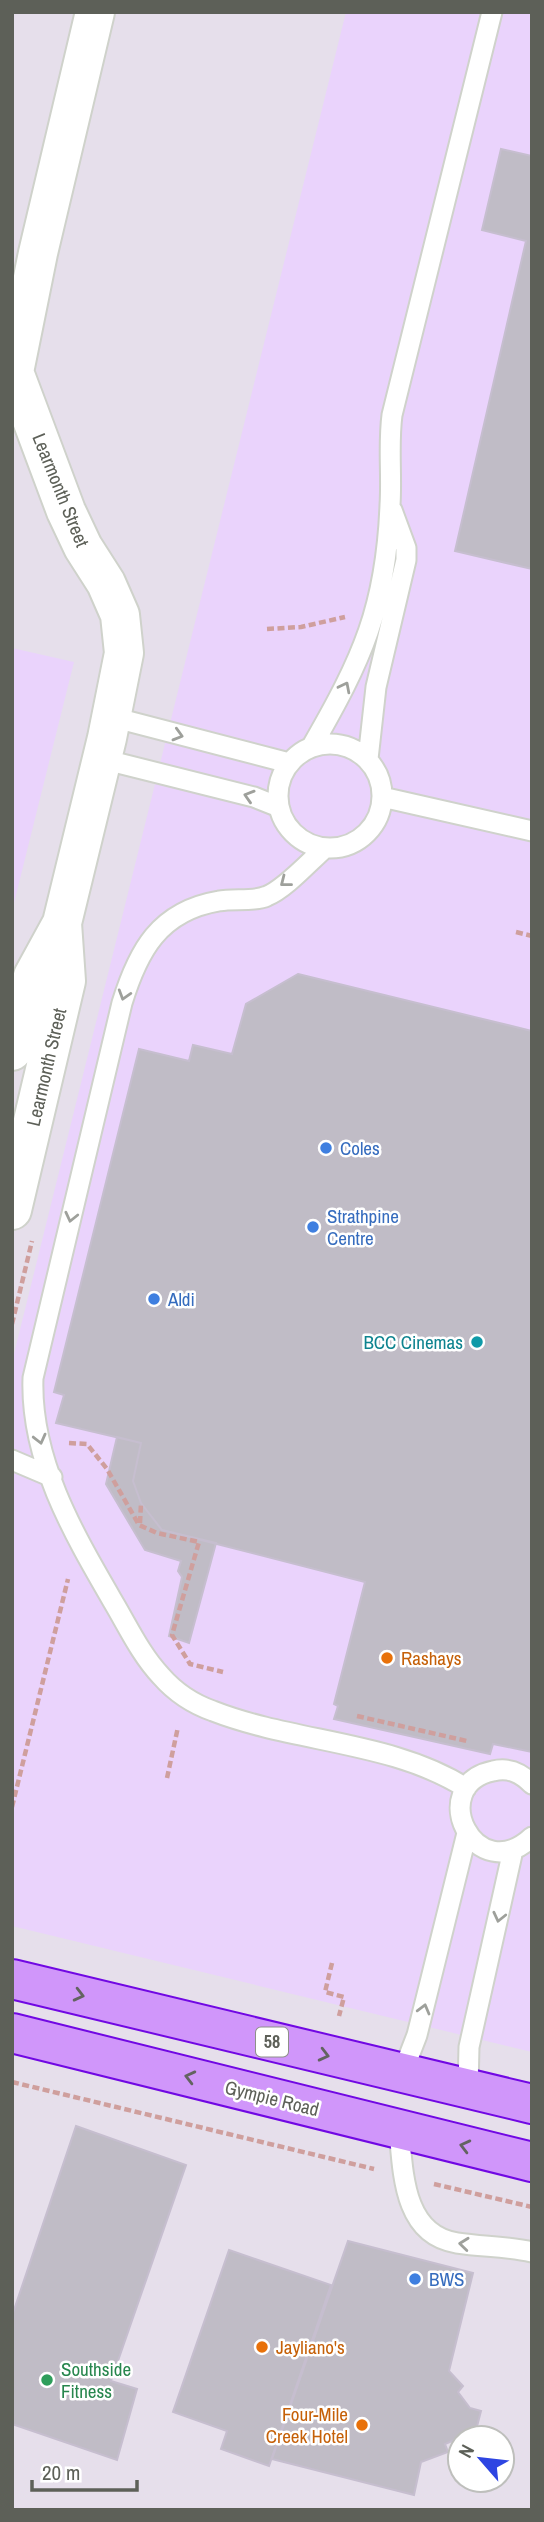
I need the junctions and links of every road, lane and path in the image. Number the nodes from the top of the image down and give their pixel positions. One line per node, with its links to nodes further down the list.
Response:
1 (96, 12): 3 (street, Learmonth Street)
2 (492, 12): 4 (lane)
3 (13, 372): 7 (street, Learmonth Street)
4 (390, 505): 8 (lane, one-way to 4); 10 (lane)
5 (350, 616): 6 (path)
6 (267, 629)
7 (112, 717): 9 (street, Learmonth Street); 11 (lane, one-way to 11)
8 (312, 746): 10 (lane); 11 (lane)
9 (102, 759): 13 (lane, one-way to 9); 16 (street, Learmonth Street)
10 (368, 759): 12 (lane)
11 (289, 763): 13 (lane)
12 (392, 798): 14 (lane); 15 (lane)
13 (279, 807): 15 (lane)
14 (532, 831)
15 (325, 848): 24 (lane, one-way to 24)
16 (62, 923): 19 (street, Learmonth Street); 20 (street, Learmonth Street)
17 (516, 932): 18 (path)
18 (532, 936)
19 (12, 1052)
20 (19, 1223): 21 (path)
21 (12, 1324)
22 (62, 1441): 26 (path)
23 (12, 1460): 24 (lane)
24 (52, 1477): 34 (lane)
25 (141, 1503): 26 (path)
26 (139, 1525): 28 (path)
27 (68, 1578): 35 (path)
28 (223, 1672)
29 (349, 1714): 31 (path)
30 (178, 1727): 33 (path)
31 (467, 1741)
32 (529, 1776): 34 (lane)
33 (167, 1778)
34 (466, 1788): 36 (lane)
35 (12, 1807)
36 (467, 1833): 38 (lane); 43 (lane, one-way to 36)
37 (532, 1837): 38 (lane)
38 (513, 1850): 45 (lane, one-way to 45)
39 (332, 1963): 41 (path)
40 (12, 1979): 43 (highway, 58, one-way to 43)
41 (339, 2016)
42 (12, 2033): 47 (highway, Gympie Road, one-way to 42)
43 (402, 2074): 45 (highway, 58)
44 (12, 2082): 49 (path)
45 (468, 2088): 46 (highway, 58)
46 (532, 2104)
47 (399, 2129): 48 (highway, Gympie Road, one-way to 47); 49 (lane)
48 (532, 2162)
49 (403, 2176): 50 (path); 51 (lane, one-way to 49)
50 (532, 2207)
51 (532, 2252)

